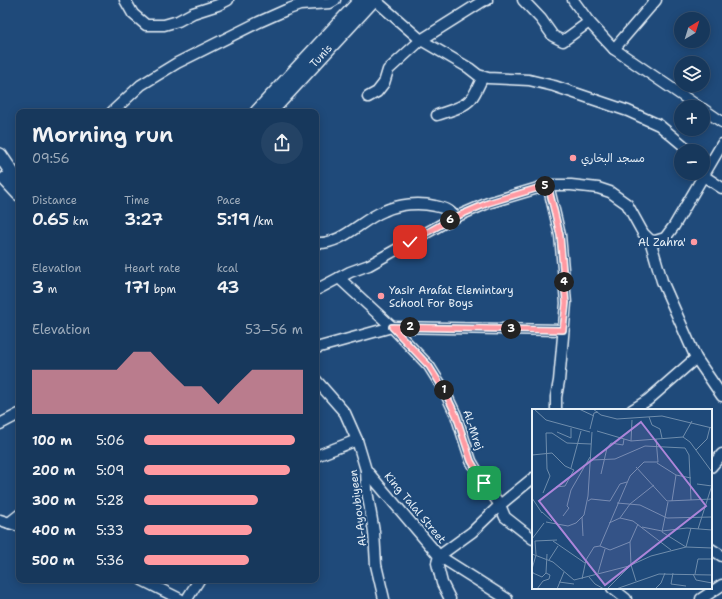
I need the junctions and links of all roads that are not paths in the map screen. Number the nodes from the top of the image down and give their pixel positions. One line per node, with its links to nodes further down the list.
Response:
1 (125, 0): 2 (street)
2 (228, 0)
3 (335, 0): 10 (street)
4 (361, 0): 18 (main road)
5 (374, 0): 12 (street); 19 (main road, Tunis)
6 (487, 0): 12 (street)
7 (523, 0): 11 (street)
8 (573, 0): 11 (street)
9 (656, 0): 13 (street)
10 (300, 3): 17 (street)
11 (589, 22): 13 (street)
12 (421, 40): 14 (street); 15 (street)
13 (614, 49): 16 (street)
14 (483, 77): 21 (street); 23 (street)
15 (368, 97)
16 (689, 100)
17 (115, 109)
18 (260, 109)
19 (273, 109)
20 (710, 114): 22 (street)
21 (437, 115)
22 (722, 122)
23 (682, 144)
24 (722, 144): 26 (street)
25 (0, 155): 28 (main road)
26 (710, 162)
27 (0, 170): 33 (main road)
28 (16, 179)
29 (698, 180): 35 (street)
30 (709, 180): 32 (street)
31 (548, 185): 34 (street); 35 (street); 40 (street)
32 (722, 188)
33 (16, 191)
34 (455, 217): 36 (street); 37 (street)
35 (650, 240): 42 (street)
36 (319, 243)
37 (339, 278): 38 (street); 39 (street, AL-Mrej)
38 (319, 288)
39 (392, 327): 40 (street); 41 (street); 55 (street, AL-Mrej)
40 (563, 330): 45 (street)
41 (319, 347)
42 (696, 358): 44 (street); 46 (street)
43 (319, 383): 49 (street, Al-Ayoubiyeen)
44 (722, 396)
45 (556, 409)
46 (634, 409)
47 (16, 416): 48 (street)
48 (0, 424)
49 (357, 440): 51 (street); 53 (street, Al-Ayoubiyeen)
50 (722, 454): 52 (street)
51 (319, 455)
52 (712, 466)
53 (366, 470): 61 (street, King Talal Street); 69 (street, Al-Ayoubiyeen)
54 (532, 479): 55 (street)
55 (500, 504): 59 (street, AL-Mrej); 61 (street)
56 (16, 516): 57 (street)
57 (4, 521): 58 (street)
58 (16, 525)
59 (532, 538)
60 (712, 550): 62 (street)
61 (439, 556): 70 (street); 71 (street, King Talal Street)
62 (722, 556)
63 (148, 583): 67 (street)
64 (197, 583): 68 (street)
65 (722, 584): 73 (street)
66 (613, 589): 72 (street)
67 (180, 599)
68 (187, 599)
69 (384, 599)
70 (450, 599)
71 (507, 599)
72 (626, 599)
73 (701, 599)

